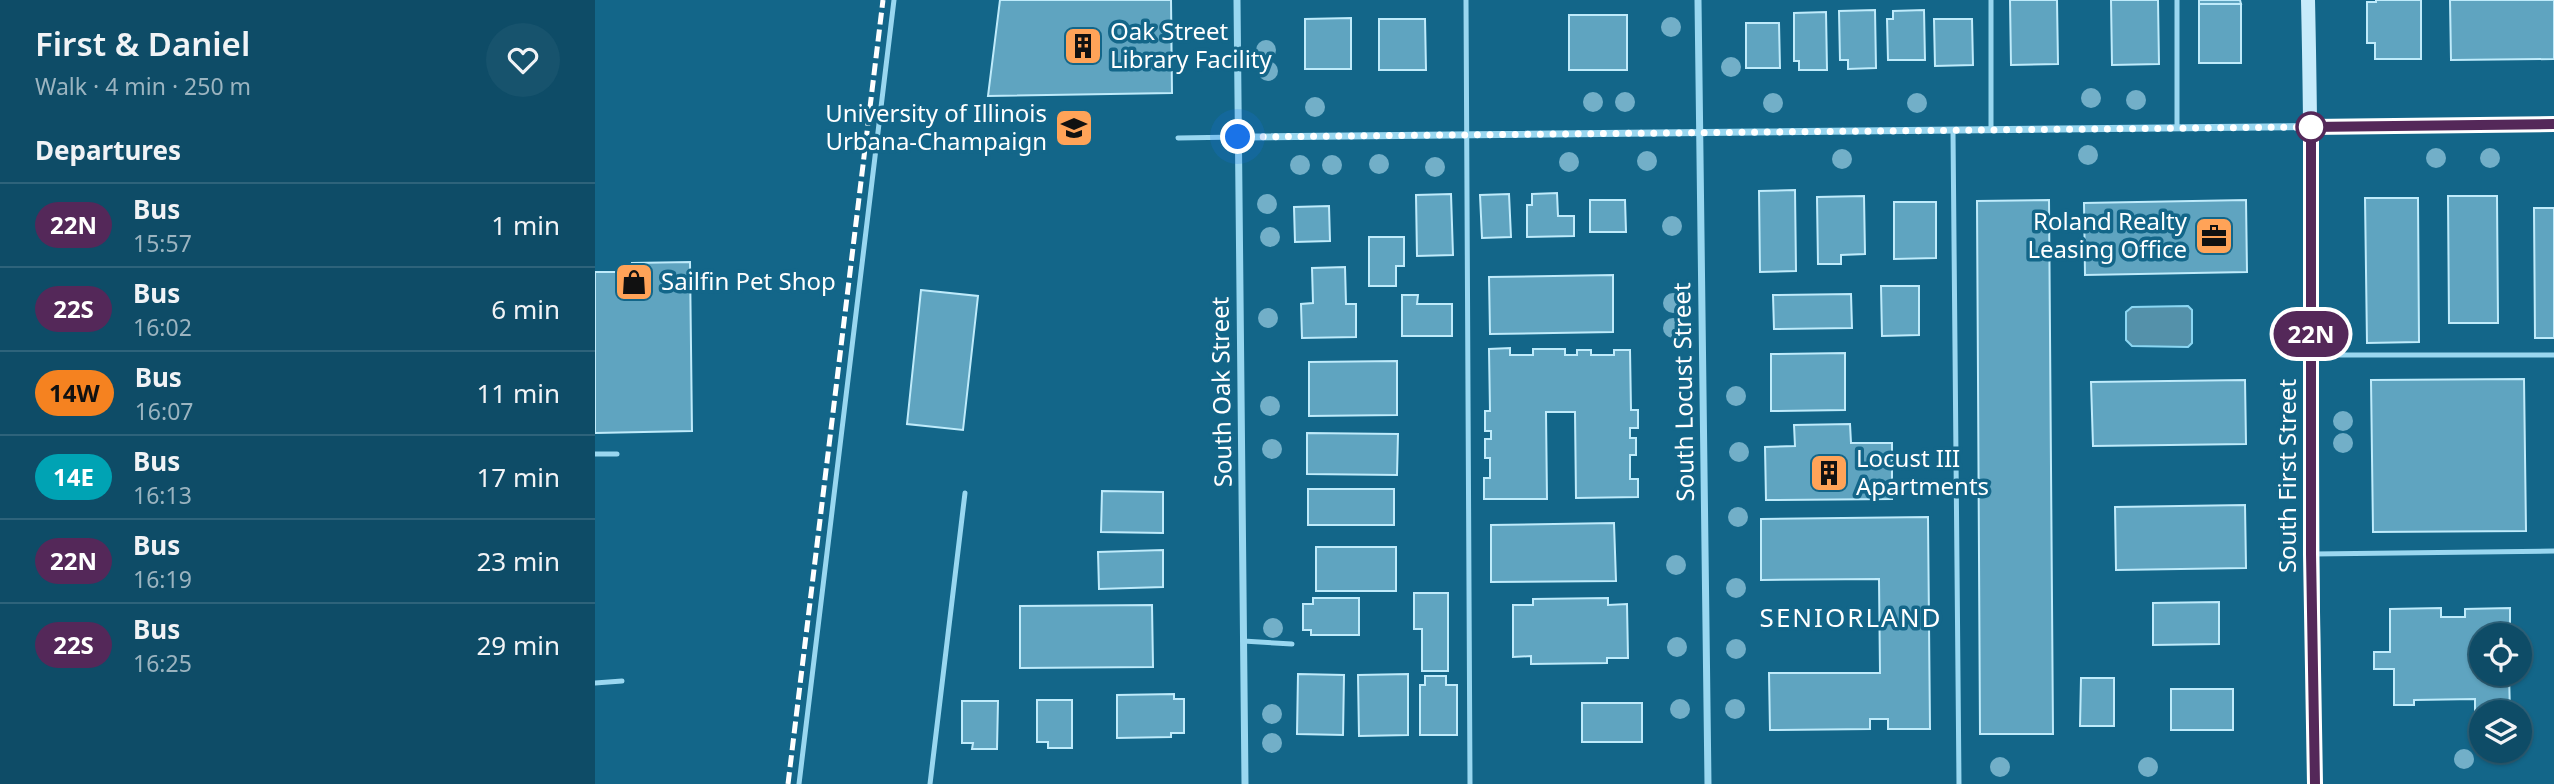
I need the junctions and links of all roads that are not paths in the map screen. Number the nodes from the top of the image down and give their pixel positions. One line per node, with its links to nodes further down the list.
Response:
1 (894, 0): 28 (lane)
2 (1237, 0): 15 (street, South Oak Street)
3 (1466, 0): 14 (lane)
4 (1699, 0): 13 (street, South Locust Street)
5 (1991, 0): 11 (lane)
6 (2177, 0): 10 (lane)
7 (2308, 0): 9 (street, South First Street)
8 (2554, 124): 9 (street)
9 (2311, 127): 10 (street); 17 (street, South First Street)
10 (2177, 128): 11 (street)
11 (1991, 130): 12 (street)
12 (1953, 131): 13 (street); 33 (lane)
13 (1701, 133): 14 (street); 32 (street, South Locust Street)
14 (1467, 135): 15 (street); 31 (lane)
15 (1238, 137): 16 (lane); 24 (street, South Oak Street)
16 (1178, 138)
17 (2311, 355): 18 (lane); 23 (street, South First Street)
18 (2554, 355)
19 (595, 454): 20 (lane)
20 (617, 454)
21 (965, 493): 29 (lane)
22 (2554, 551): 23 (lane)
23 (2311, 554): 34 (street, South First Street)
24 (1243, 640): 25 (lane); 30 (street, South Oak Street)
25 (1292, 644)
26 (622, 681): 27 (lane)
27 (595, 683)
28 (799, 784)
29 (930, 784)
30 (1245, 784)
31 (1470, 784)
32 (1708, 784)
33 (1959, 784)
34 (2315, 784)

